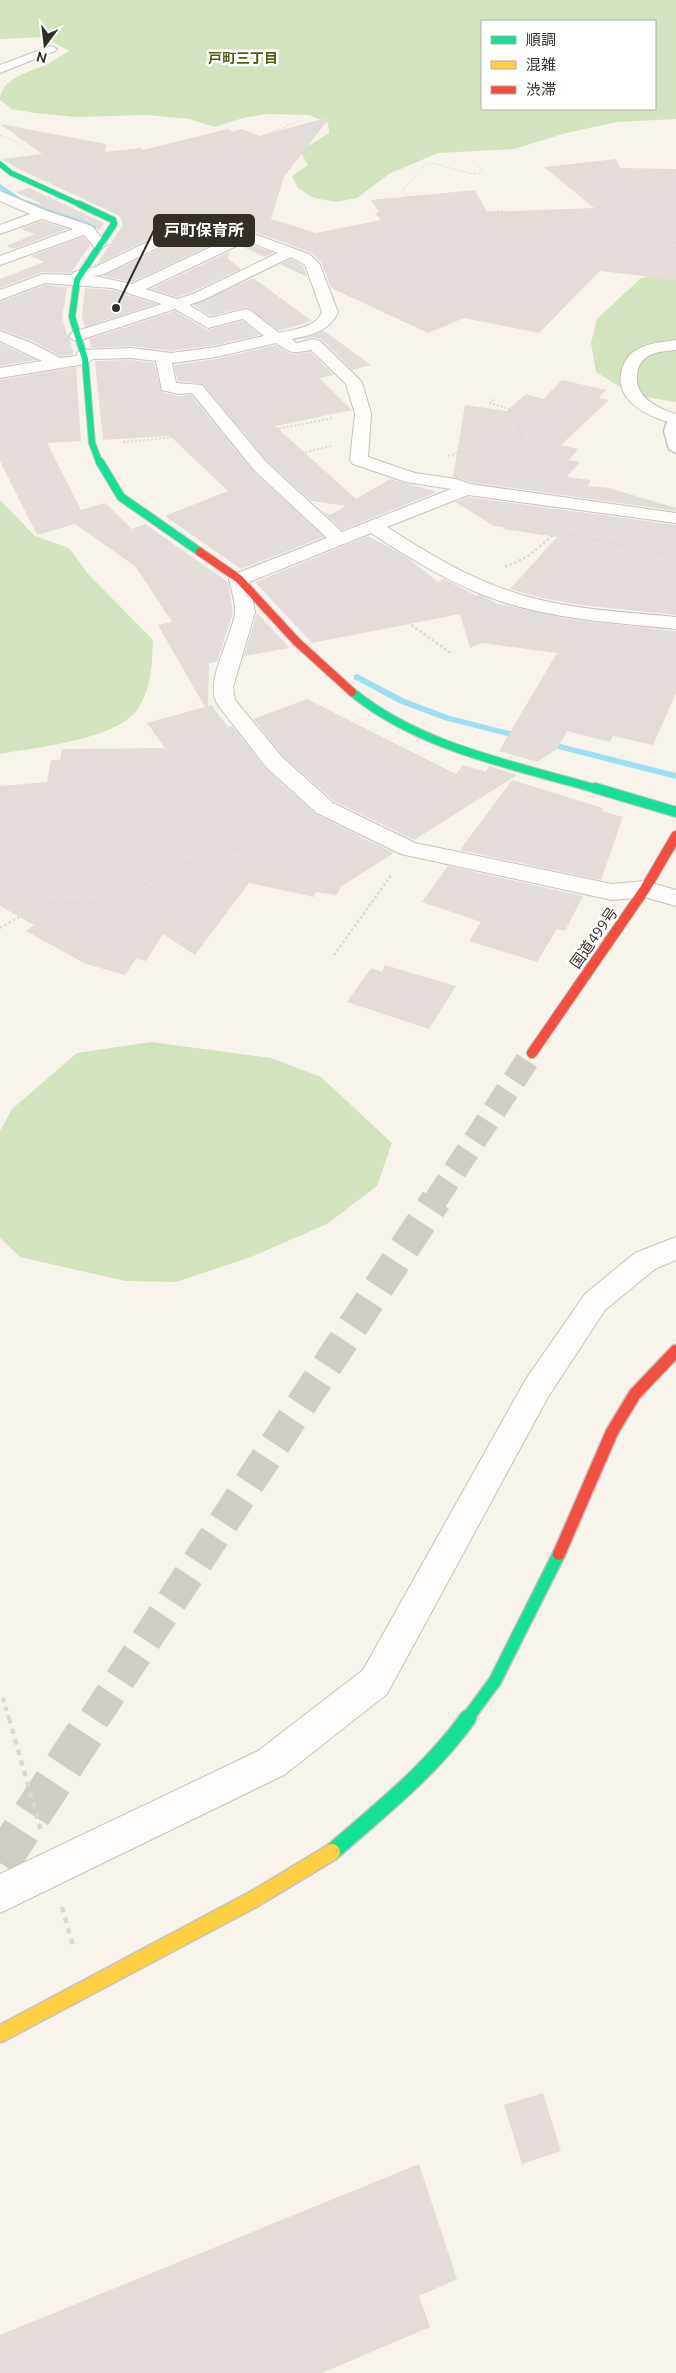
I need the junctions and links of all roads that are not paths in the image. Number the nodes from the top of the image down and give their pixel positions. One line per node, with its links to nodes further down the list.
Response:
1 (51, 48): 3 (street)
2 (0, 58): 3 (street)
3 (15, 63): 4 (street)
4 (0, 69)
5 (0, 164): 11 (main road)
6 (0, 195): 7 (street)
7 (42, 214): 8 (street); 9 (street)
8 (87, 229): 11 (street); 13 (street)
9 (0, 230)
10 (246, 236): 12 (street); 14 (street); 15 (street)
11 (100, 245): 14 (main road)
12 (288, 253): 17 (street); 20 (street)
13 (0, 261)
14 (78, 278): 15 (street); 16 (street); 19 (main road)
15 (134, 290): 17 (street)
16 (0, 295)
17 (174, 303): 19 (street); 20 (street)
18 (0, 336): 24 (street)
19 (77, 336): 22 (main road)
20 (278, 338): 23 (street); 28 (street)
21 (676, 345): 26 (street)
22 (85, 358): 23 (street); 24 (street); 32 (main road)
23 (163, 358): 31 (street)
24 (58, 364): 25 (street)
25 (0, 373)
26 (675, 419): 27 (lane)
27 (676, 449)
28 (466, 489): 29 (street); 30 (street)
29 (676, 518)
30 (371, 525): 31 (street); 33 (street)
31 (338, 539): 32 (street)
32 (239, 579): 34 (main road); 36 (street)
33 (676, 623)
34 (676, 812)
35 (676, 836): 36 (main road, 国道499号)
36 (646, 889): 37 (street); 38 (main road, 国道499号)
37 (676, 898)
38 (532, 1053)
39 (676, 1248): 41 (street)
40 (676, 1351): 42 (main road)
41 (0, 1894)
42 (0, 2034)

